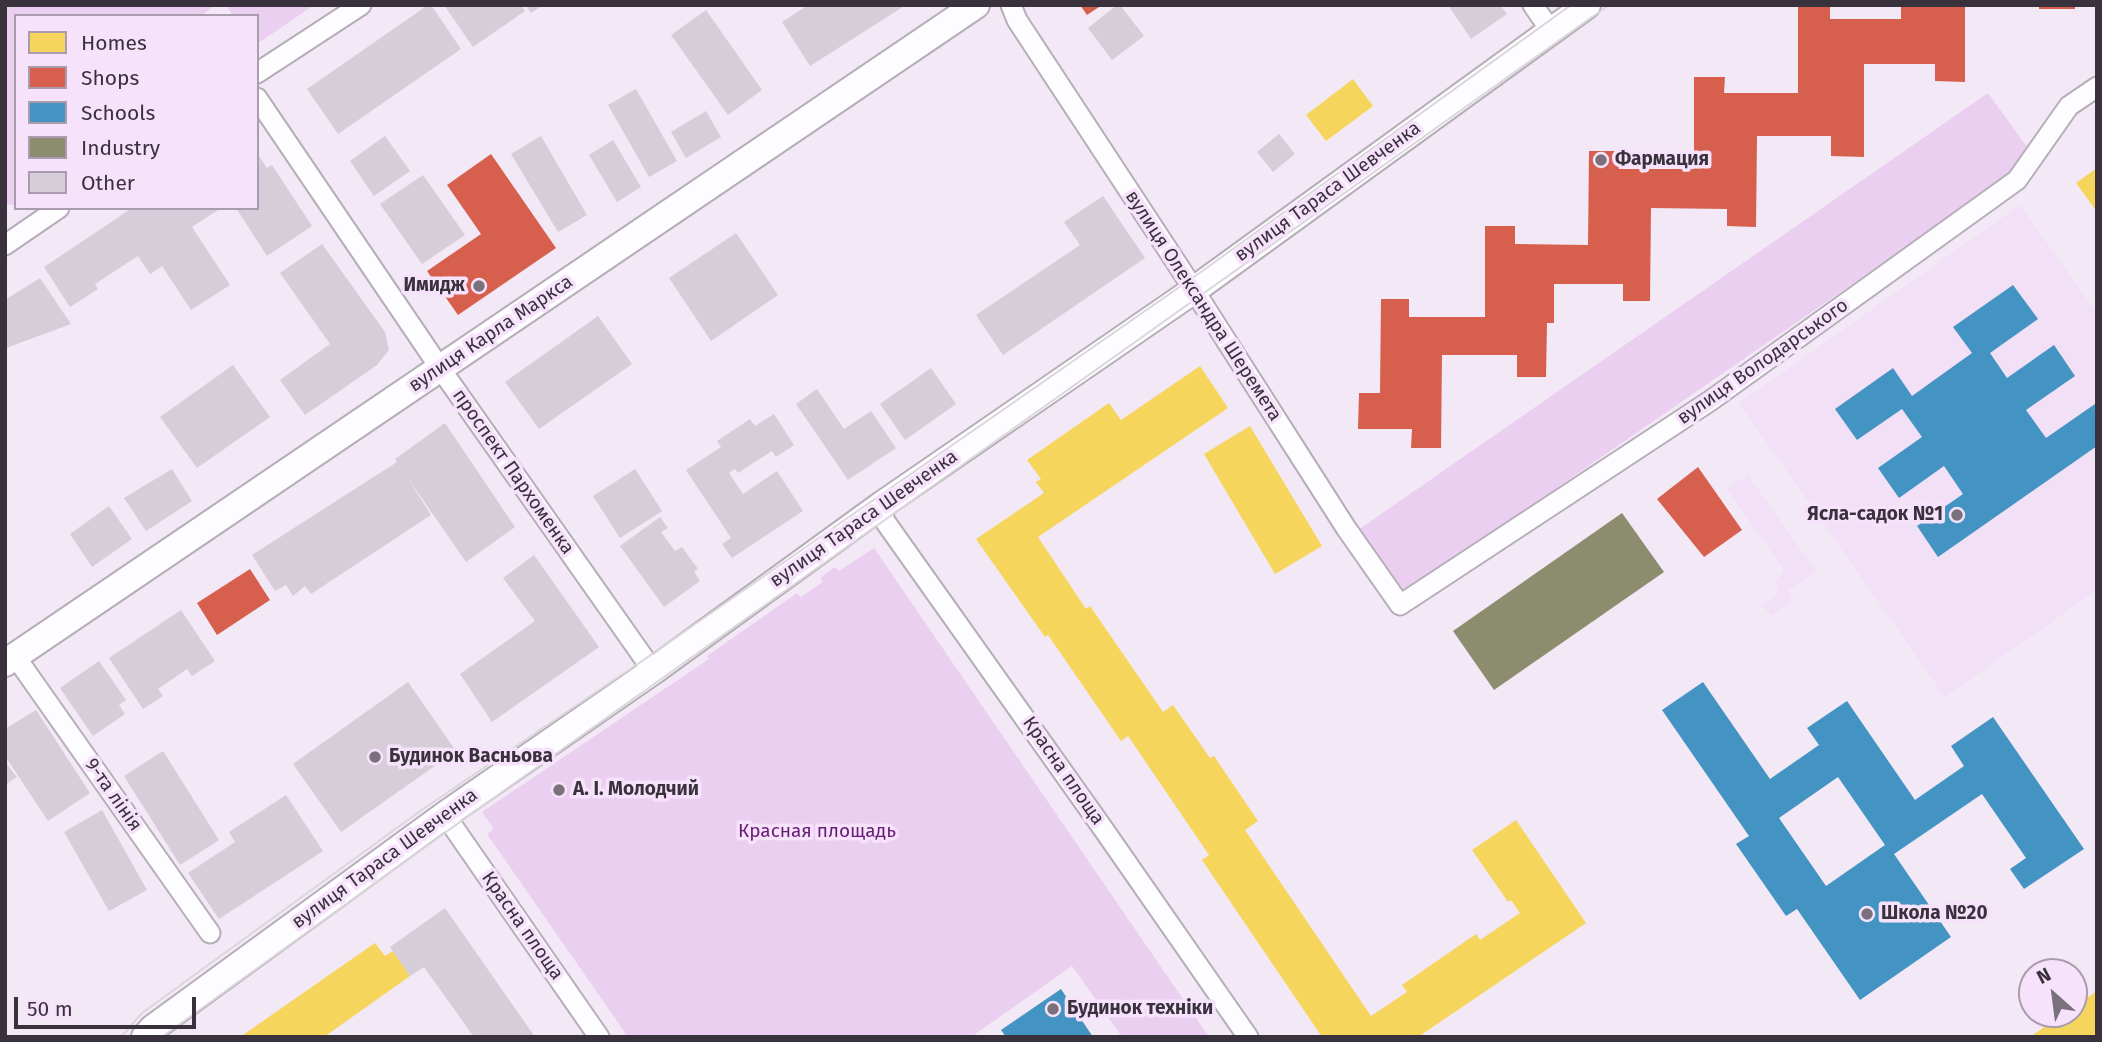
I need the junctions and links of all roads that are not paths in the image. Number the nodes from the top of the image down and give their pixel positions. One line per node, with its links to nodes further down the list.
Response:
1 (976, 5): 13 (main road, вулиця Карла Маркса)
2 (1010, 5): 12 (street, вулиця Олександра Шеремета)
3 (1533, 5): 6 (street)
4 (1587, 5): 6 (main road, вулиця Тараса Шевченка)
5 (355, 7): 7 (street)
6 (1551, 31): 12 (main road, вулиця Тараса Шевченка)
7 (259, 72)
8 (2097, 87): 15 (street, вулиця Володарського)
9 (259, 101): 13 (street, проспект Пархоменка)
10 (56, 210): 11 (street)
11 (5, 245)
12 (1194, 290): 14 (main road, вулиця Тараса Шевченка); 15 (street, вулиця Олександра Шеремета)
13 (440, 368): 16 (main road, вулиця Карла Маркса); 17 (street, проспект Пархоменка)
14 (883, 504): 17 (main road, вулиця Тараса Шевченка); 22 (street, Красна площа)
15 (1399, 605)
16 (10, 660): 19 (street, 9-та лінія)
17 (653, 671): 18 (main road, вулиця Тараса Шевченка)
18 (444, 815): 20 (main road, вулиця Тараса Шевченка); 21 (street, Красна площа)
19 (210, 933)
20 (145, 1037)
21 (599, 1037)
22 (1248, 1037)

